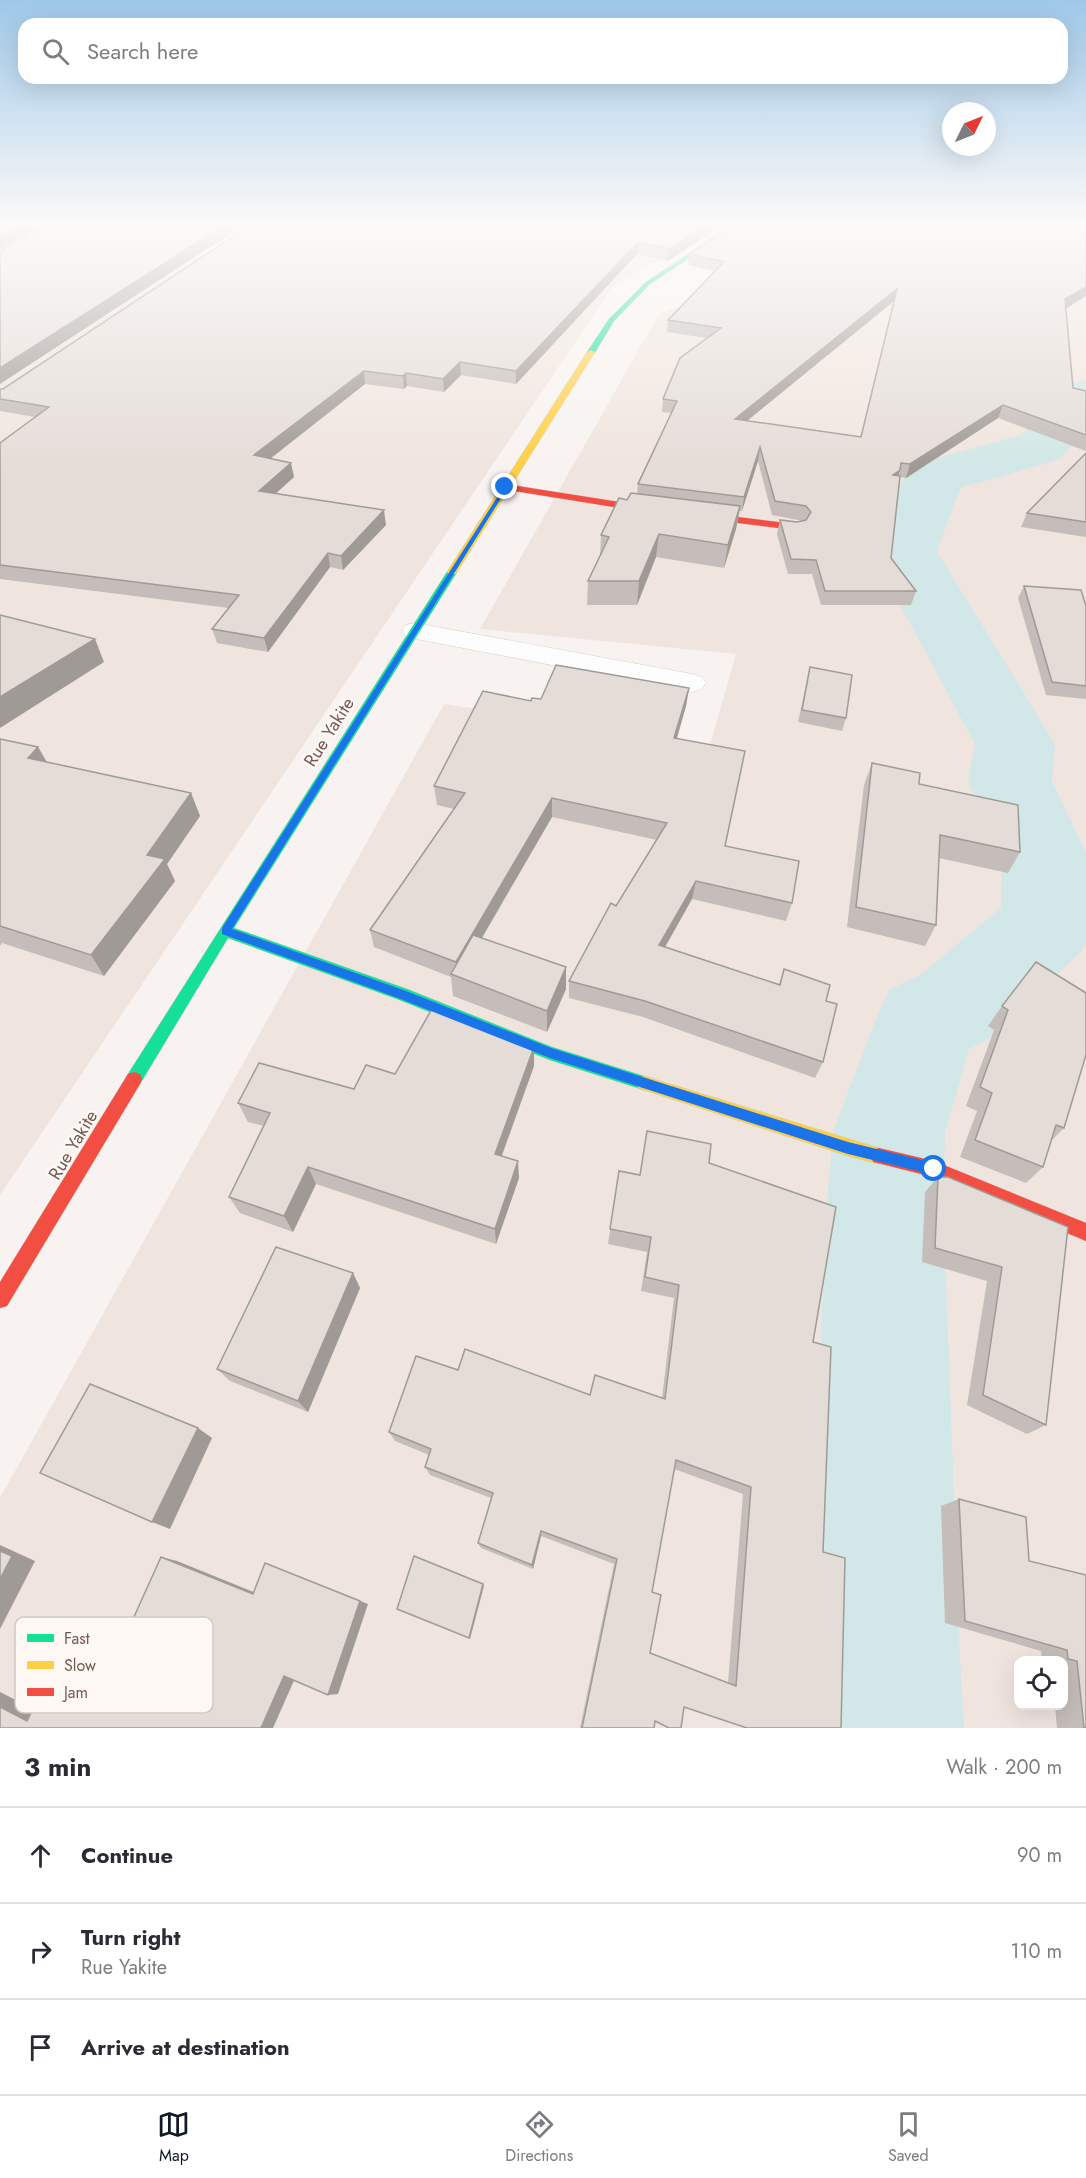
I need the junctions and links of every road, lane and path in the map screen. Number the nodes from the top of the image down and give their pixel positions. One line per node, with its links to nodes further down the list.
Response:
1 (624, 307): 2 (main road, Rue Yakite)
2 (505, 487): 3 (main road); 4 (main road, Rue Yakite)
3 (794, 527)
4 (415, 631): 5 (street); 6 (main road, Rue Yakite)
5 (692, 683)
6 (225, 931): 7 (main road); 8 (main road, Rue Yakite)
7 (1086, 1232)
8 (0, 1299)

